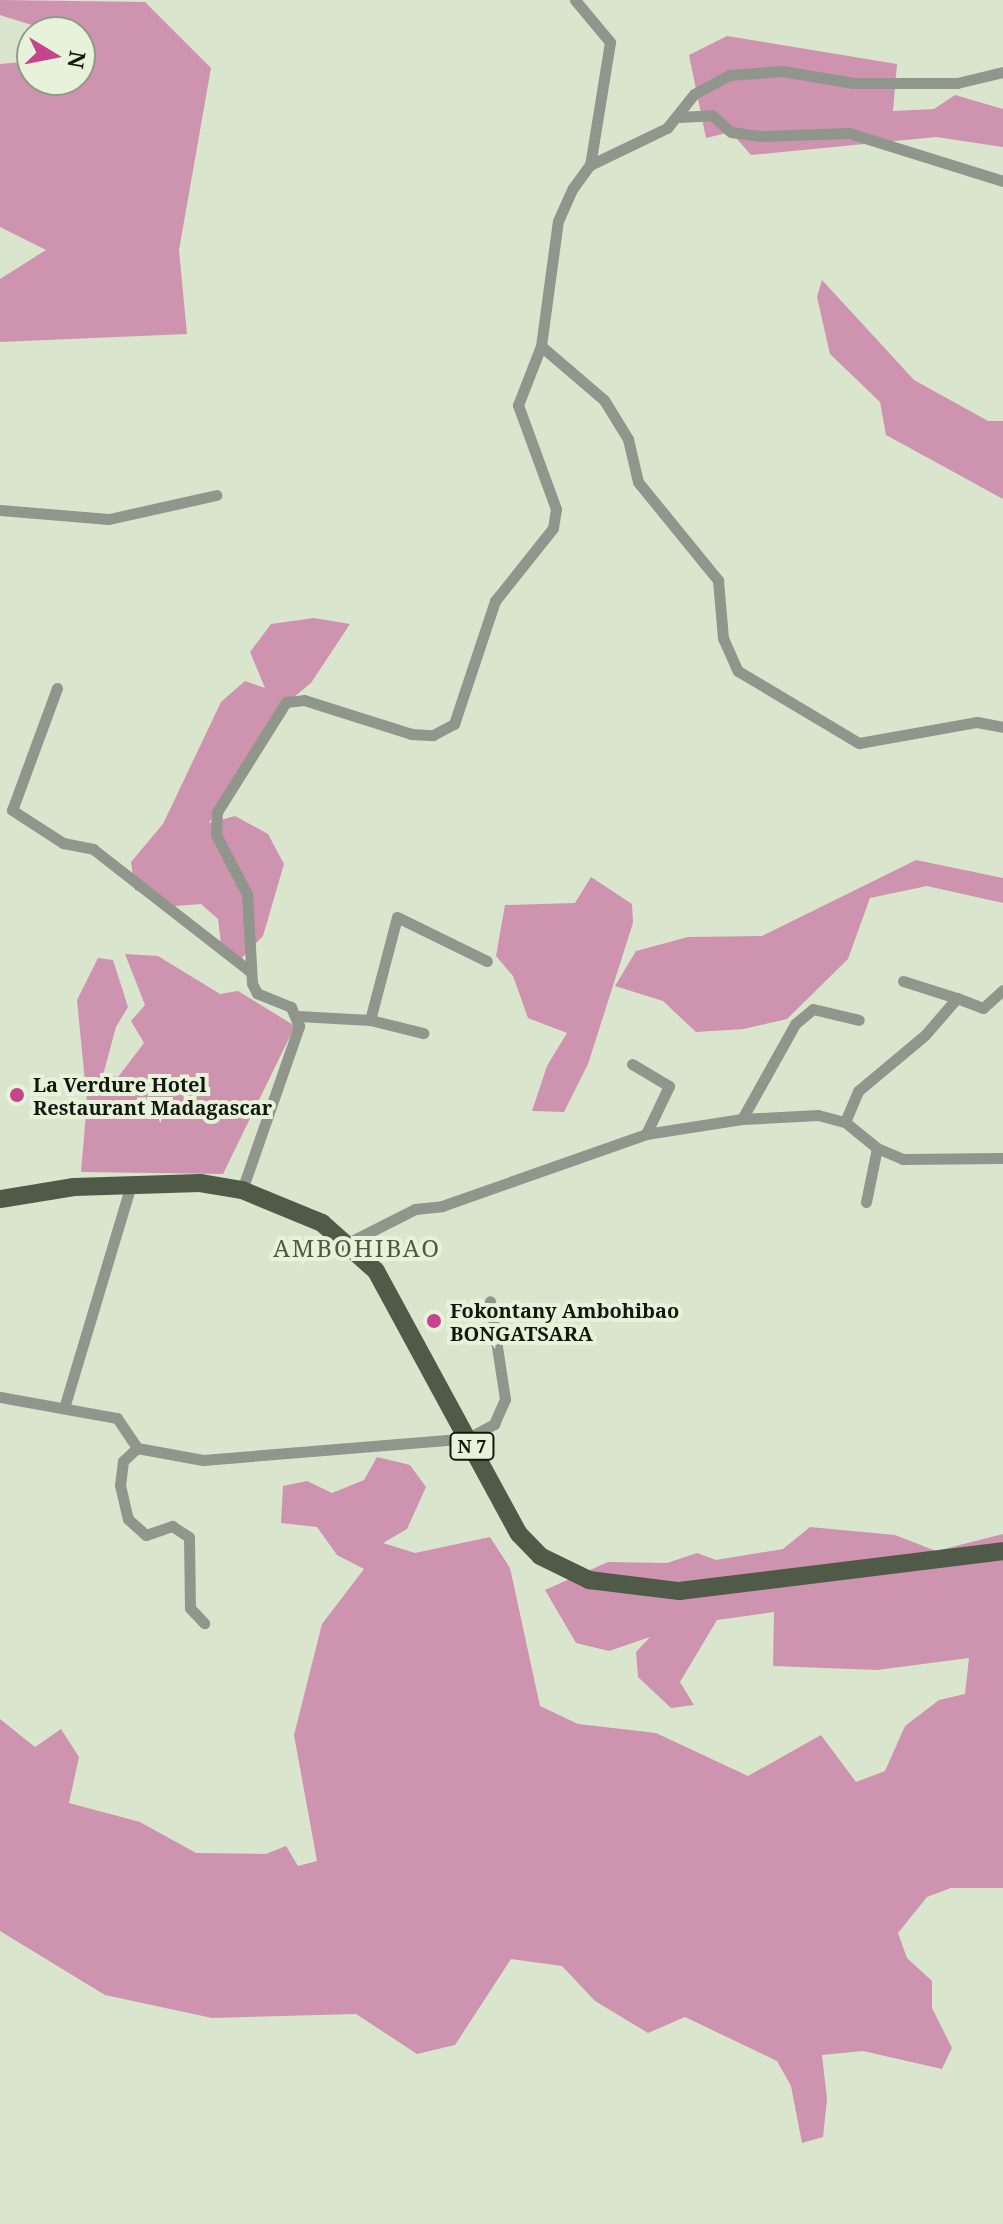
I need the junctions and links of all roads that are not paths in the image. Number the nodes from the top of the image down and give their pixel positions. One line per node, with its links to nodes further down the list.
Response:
1 (575, 0): 4 (street)
2 (1003, 72): 3 (street)
3 (679, 117): 4 (street); 5 (street)
4 (590, 165): 6 (street)
5 (1003, 181)
6 (541, 346): 10 (street); 12 (street)
7 (216, 495): 8 (street)
8 (0, 510)
9 (57, 688): 12 (street)
10 (1003, 727)
11 (487, 961): 17 (street)
12 (251, 972): 16 (street)
13 (903, 981): 15 (street)
14 (1003, 990): 15 (street)
15 (957, 998): 22 (street)
16 (298, 1016): 17 (street); 27 (street)
17 (370, 1020): 19 (street)
18 (859, 1020): 21 (street)
19 (423, 1033)
20 (632, 1064): 23 (street)
21 (742, 1119): 22 (street); 23 (street)
22 (845, 1122): 24 (street)
23 (646, 1134): 30 (street)
24 (877, 1148): 25 (street); 29 (street)
25 (1003, 1158)
26 (131, 1185): 27 (main road, N 7); 28 (main road, N 7); 33 (street)
27 (242, 1190): 30 (main road, N 7)
28 (0, 1199)
29 (866, 1202)
30 (350, 1242): 34 (main road, N 7)
31 (490, 1301): 34 (street)
32 (0, 1397): 33 (street)
33 (64, 1408): 35 (street)
34 (468, 1438): 35 (street); 36 (main road, N 7)
35 (137, 1448): 37 (street)
36 (1003, 1551)
37 (204, 1623)

